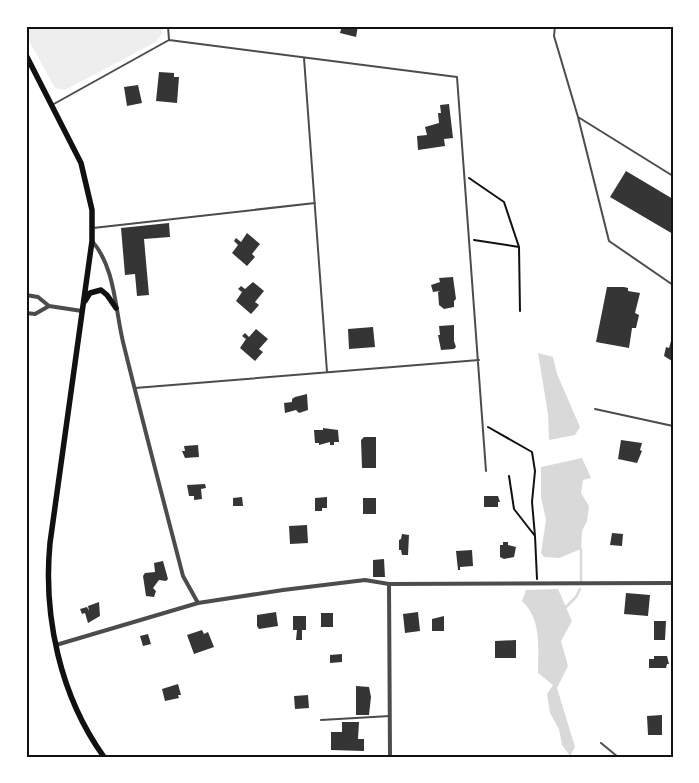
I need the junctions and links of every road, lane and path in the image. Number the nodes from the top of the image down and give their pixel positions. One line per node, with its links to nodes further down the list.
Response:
1 (168, 26): 3 (lane)
2 (555, 26): 7 (lane)
3 (169, 40): 5 (lane); 6 (lane)
4 (26, 55): 6 (main road)
5 (304, 57): 8 (lane); 10 (lane)
6 (52, 105): 11 (main road)
7 (578, 117): 9 (lane); 15 (lane)
8 (465, 176): 12 (lane); 14 (path)
9 (673, 176)
10 (315, 204): 11 (lane); 24 (lane)
11 (92, 228): 13 (main road)
12 (470, 239): 14 (path); 23 (lane)
13 (92, 241): 17 (main road); 19 (street)
14 (519, 248): 21 (path)
15 (673, 285)
16 (26, 295): 18 (street)
17 (83, 303): 19 (main road); 20 (main road)
18 (50, 306): 20 (street); 22 (street)
19 (116, 308): 25 (street)
20 (82, 311): 36 (main road)
21 (520, 311)
22 (26, 313)
23 (479, 360): 24 (lane); 27 (lane)
24 (327, 372): 25 (lane)
25 (135, 388): 35 (street)
26 (595, 409): 28 (lane)
27 (483, 424): 29 (lane); 31 (path)
28 (673, 426)
29 (486, 471)
30 (509, 476): 31 (path)
31 (535, 536): 33 (path)
32 (389, 584): 33 (street); 35 (street); 37 (street)
33 (537, 584): 34 (street)
34 (673, 584)
35 (198, 603): 36 (street)
36 (56, 645): 40 (main road)
37 (390, 716): 38 (lane); 41 (street)
38 (321, 720)
39 (601, 743): 42 (lane)
40 (104, 757)
41 (390, 757)
42 (618, 757)

